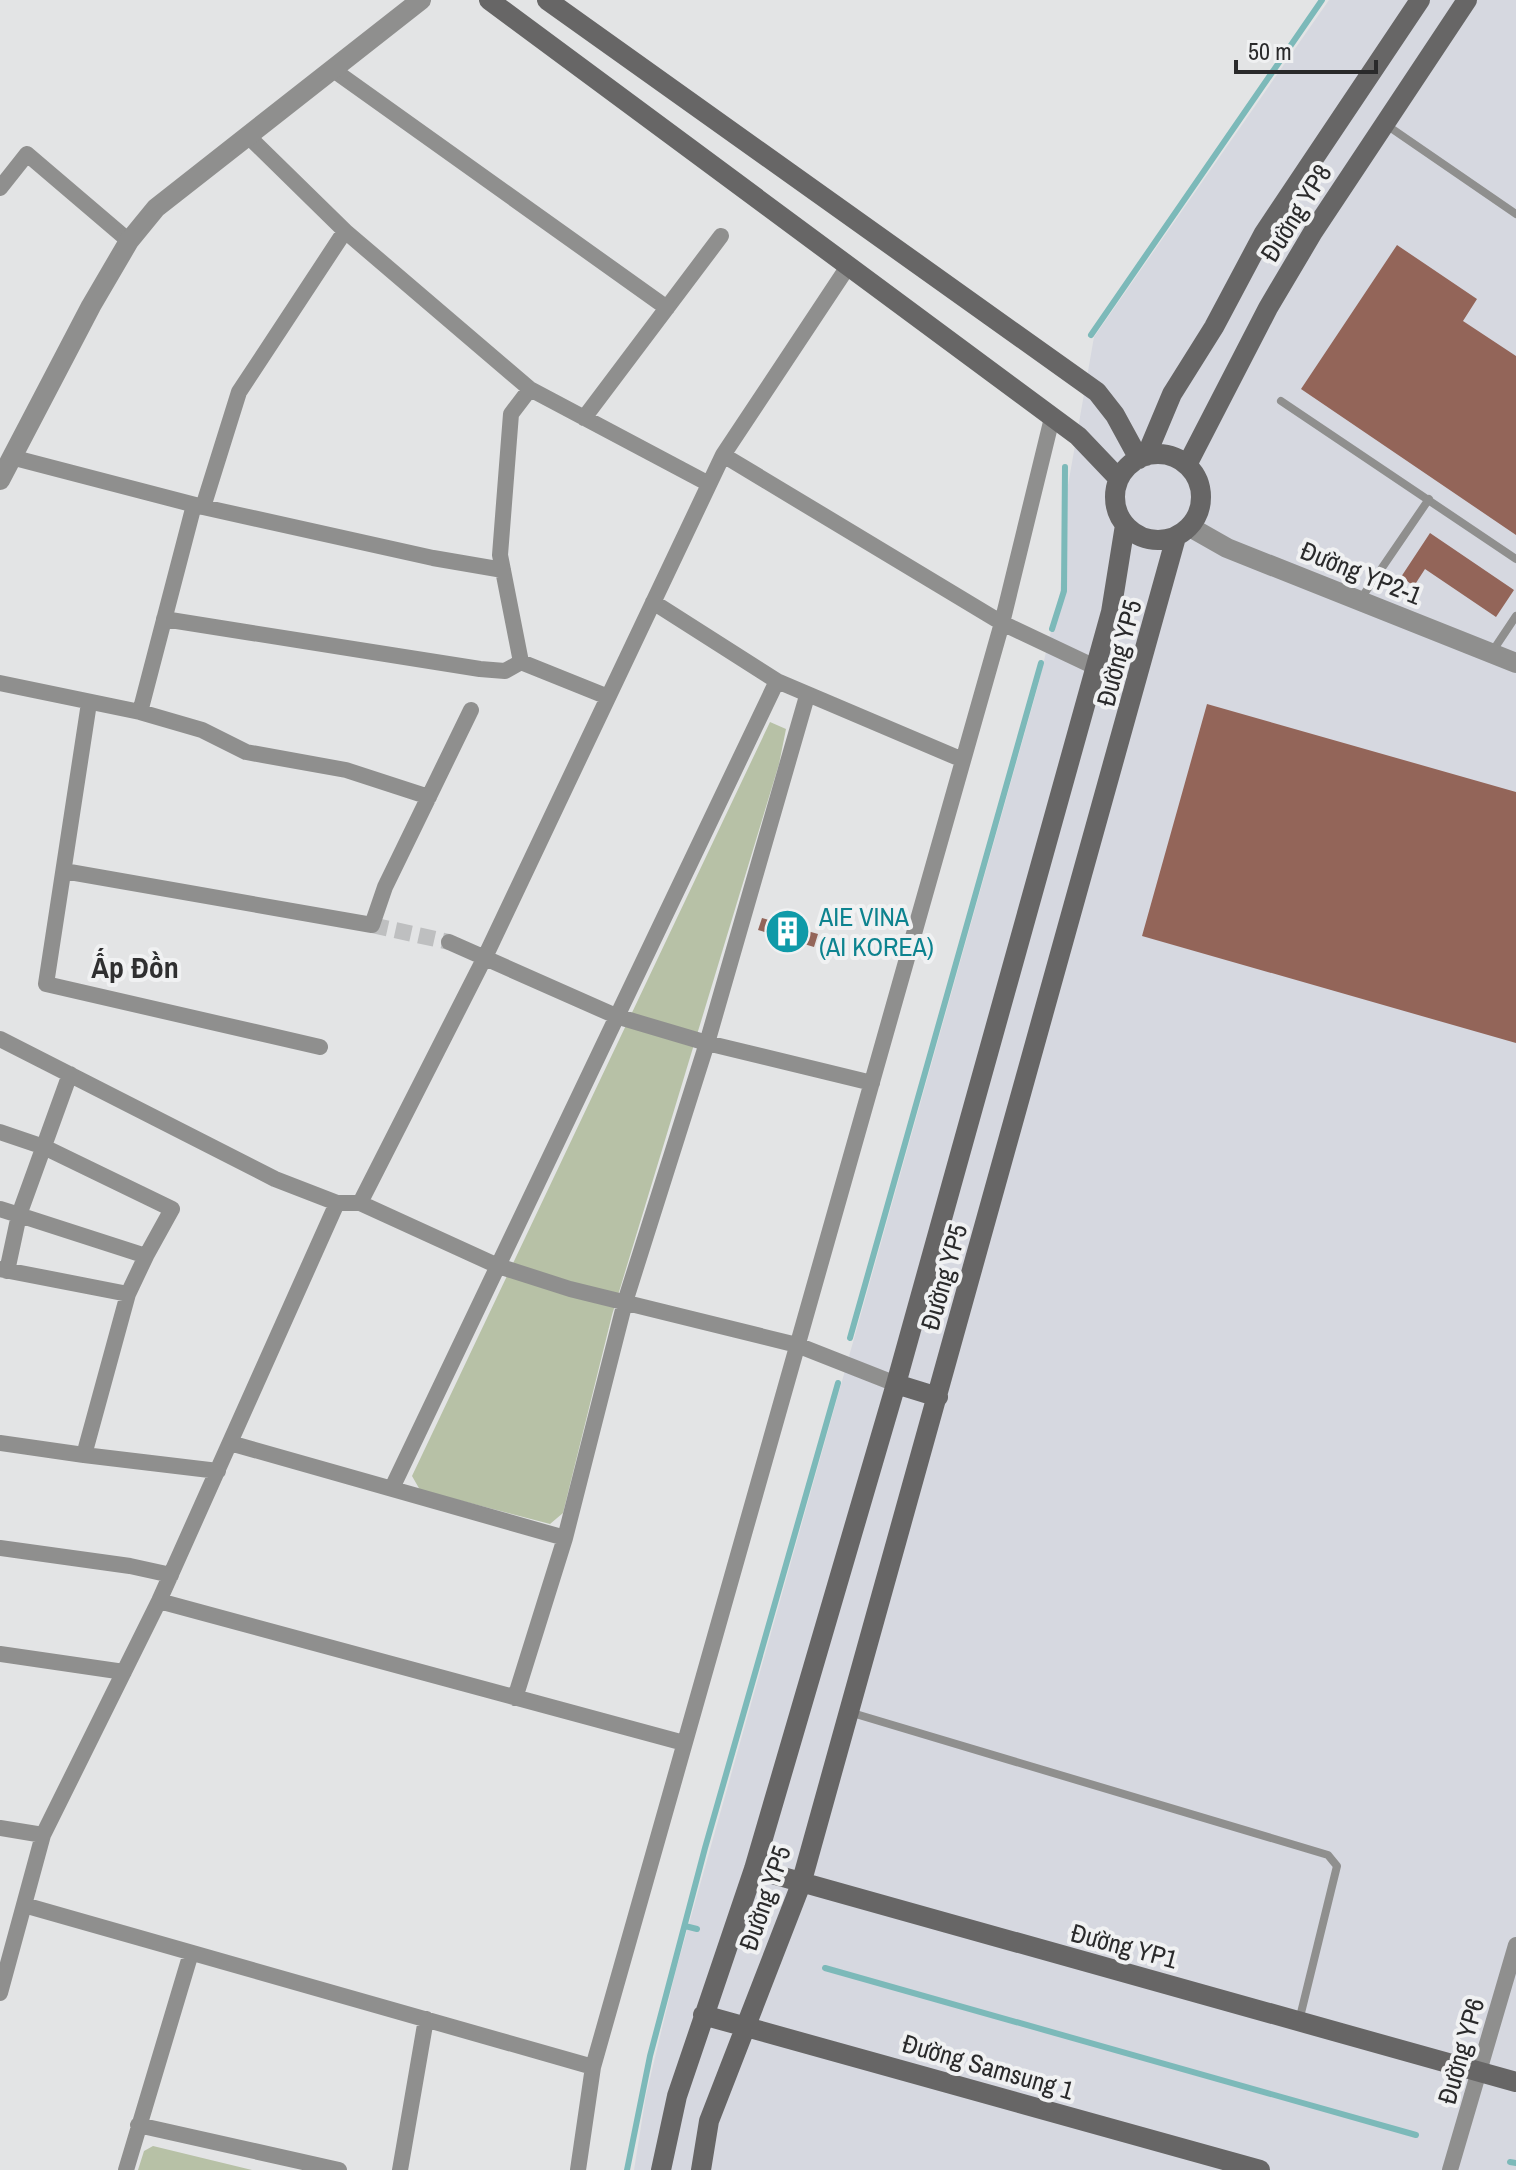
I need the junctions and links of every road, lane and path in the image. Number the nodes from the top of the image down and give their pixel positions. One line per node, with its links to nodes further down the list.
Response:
1 (421, 0): 6 (street)
2 (489, 0): 14 (main road)
3 (547, 0): 21 (main road)
4 (1420, 0): 21 (main road, Đường YP8)
5 (1467, 0): 7 (main road, Đường YP8)
6 (332, 69): 8 (street); 15 (street)
7 (1384, 124): 10 (lane); 22 (main road, Đường YP8)
8 (247, 135): 11 (street); 13 (street)
9 (0, 188): 13 (street)
10 (1516, 214)
11 (345, 231): 16 (street); 27 (street)
12 (721, 236): 15 (street)
13 (129, 241): 23 (street)
14 (847, 268): 19 (main road); 20 (street)
15 (667, 308): 18 (street)
16 (530, 389): 18 (street); 31 (street)
17 (1281, 401): 26 (lane)
18 (584, 418): 25 (street)
19 (1052, 418): 24 (main road); 36 (street)
20 (723, 455): 25 (street); 36 (street)
21 (1143, 457): 22 (main road); 24 (main road)
22 (1187, 465): 29 (main road)
23 (4, 469): 27 (street)
24 (1119, 479): 28 (main road)
25 (709, 484): 33 (street)
26 (1429, 499): 30 (lane); 32 (lane)
27 (198, 506): 31 (street); 35 (street)
28 (1125, 525): 29 (main road); 40 (main road, Đường YP5)
29 (1183, 532): 32 (street, Đường YP2-1); 72 (main road, Đường YP5)
30 (1516, 559)
31 (503, 570): 38 (street)
32 (1360, 600): 37 (street, Đường YP2-1)
33 (653, 602): 41 (street); 44 (street)
34 (1516, 616): 37 (lane)
35 (164, 619): 38 (street); 47 (street)
36 (1002, 623): 40 (street); 48 (street)
37 (1491, 653): 39 (street, Đường YP2-1)
38 (521, 662): 44 (street)
39 (1516, 663)
40 (1095, 667): 71 (main road, Đường YP5)
41 (777, 681): 43 (street); 53 (street)
42 (0, 683): 45 (street)
43 (807, 696): 48 (street); 55 (street)
44 (608, 697): 52 (street)
45 (89, 703): 47 (street); 50 (street)
46 (471, 710): 49 (street)
47 (140, 712): 49 (street)
48 (963, 760): 58 (street)
49 (429, 797): 50 (street)
50 (64, 871): 56 (street)
51 (449, 942): 52 (street)
52 (485, 957): 53 (street); 62 (street)
53 (616, 1016): 55 (street); 66 (street)
54 (0, 1039): 57 (street)
55 (707, 1043): 58 (street); 69 (street)
56 (320, 1047)
57 (70, 1074): 60 (street); 61 (street)
58 (872, 1083): 70 (street)
59 (0, 1132): 60 (street)
60 (44, 1147): 64 (street); 65 (street)
61 (337, 1203): 62 (street); 74 (street)
62 (360, 1203): 66 (street)
63 (0, 1209): 64 (street)
64 (19, 1215): 65 (street); 67 (street)
65 (146, 1256): 68 (street)
66 (498, 1266): 69 (street); 77 (street)
67 (4, 1270): 68 (street)
68 (128, 1294): 75 (street)
69 (625, 1302): 70 (street); 78 (street)
70 (797, 1345): 71 (street); 86 (street)
71 (896, 1384): 72 (main road); 89 (main road, Đường YP5)
72 (938, 1397): 85 (main road, Đường YP5)
73 (0, 1443): 75 (street)
74 (230, 1443): 76 (street); 77 (street)
75 (84, 1455): 76 (street)
76 (218, 1471): 80 (street)
77 (392, 1488): 78 (street)
78 (565, 1538): 84 (street)
79 (0, 1548): 80 (street)
80 (171, 1575): 81 (street)
81 (159, 1601): 83 (street); 84 (street)
82 (0, 1654): 83 (street)
83 (124, 1672): 88 (street)
84 (515, 1698): 86 (street)
85 (849, 1712): 90 (main road, Đường YP5); 97 (lane)
86 (684, 1743): 99 (street)
87 (0, 1828): 88 (street)
88 (43, 1835): 91 (street)
89 (754, 1869): 90 (main road, Đường YP1); 95 (main road, Đường YP5)
90 (801, 1884): 97 (main road, Đường YP1); 98 (main road, Đường YP5)
91 (24, 1905): 93 (street); 94 (street)
92 (1516, 1945): 100 (street, Đường YP6)
93 (191, 1953): 96 (street); 102 (street)
94 (0, 1993)
95 (703, 2015): 98 (main road, Đường Samsung 1); 107 (main road, Đường YP5)
96 (426, 2019): 99 (street); 105 (street)
97 (1299, 2022): 100 (main road, Đường YP1)
98 (746, 2026): 108 (main road, Đường YP5); 109 (main road, Đường Samsung 1)
99 (593, 2067): 106 (street)
100 (1480, 2072): 101 (main road, Đường YP1); 110 (street, Đường YP6)
101 (1516, 2082)
102 (138, 2125): 103 (street); 104 (street)
103 (126, 2170)
104 (339, 2170)
105 (400, 2170)
106 (578, 2170)
107 (661, 2170)
108 (701, 2170)
109 (1260, 2170)
110 (1450, 2170)

